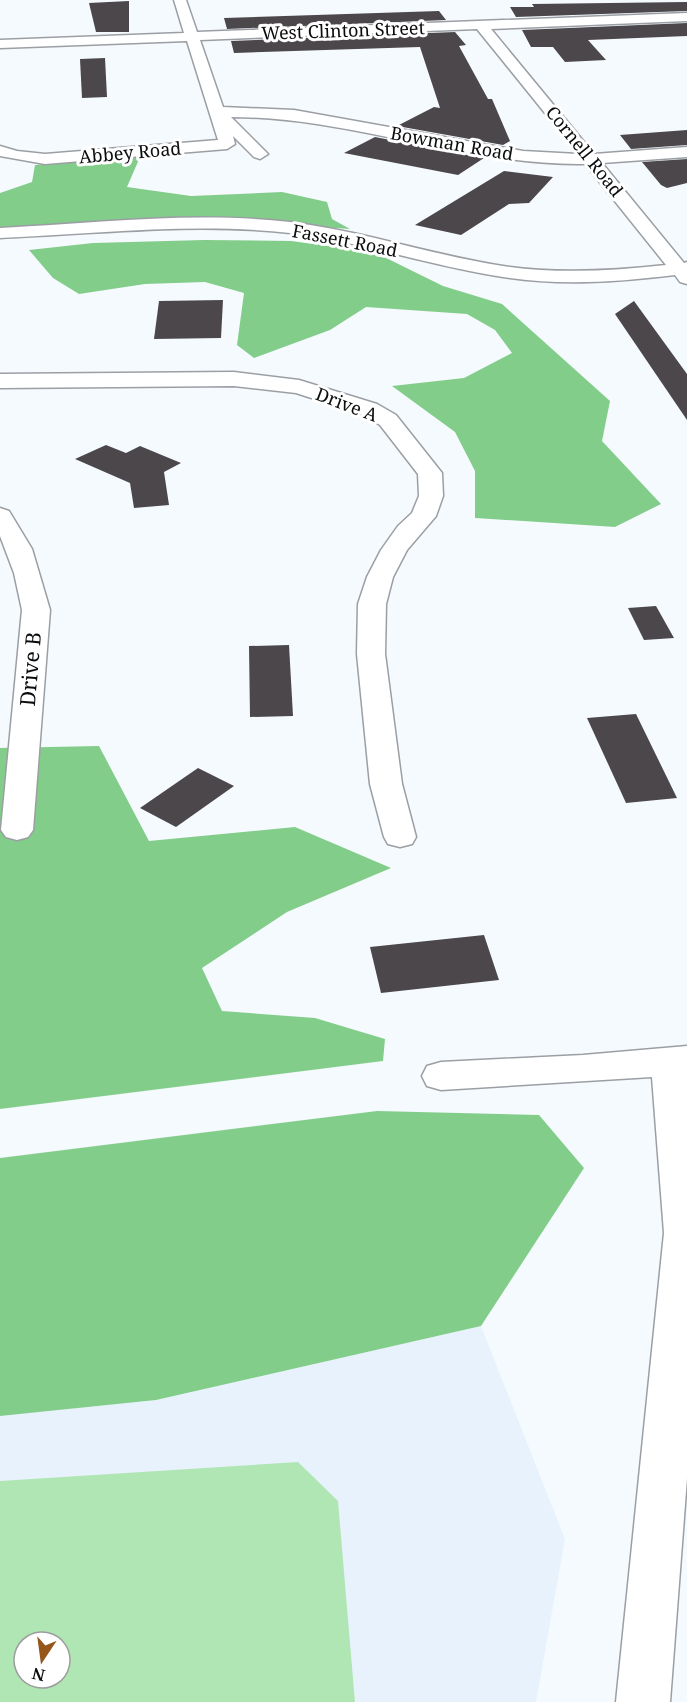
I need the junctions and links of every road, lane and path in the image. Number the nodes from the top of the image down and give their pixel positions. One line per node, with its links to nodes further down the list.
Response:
1 (180, 0): 4 (street)
2 (687, 17): 3 (street, West Clinton Street)
3 (481, 25): 4 (street, West Clinton Street); 10 (street, Cornell Road)
4 (192, 35): 5 (street, West Clinton Street); 6 (street)
5 (0, 44)
6 (217, 112): 7 (street, Abbey Road); 9 (street); 10 (street, Bowman Road)
7 (0, 151)
8 (687, 152): 10 (street, Bowman Road)
9 (260, 154)
10 (591, 157): 12 (street, Cornell Road)
11 (0, 233): 12 (street, Fassett Road)
12 (684, 272)
13 (0, 381): 17 (street, Drive A)
14 (0, 516): 15 (street, Drive B)
15 (13, 710): 16 (street, Drive B)
16 (17, 830)
17 (400, 837)
18 (679, 1062): 19 (street); 20 (street)
19 (441, 1076)
20 (643, 1702)

